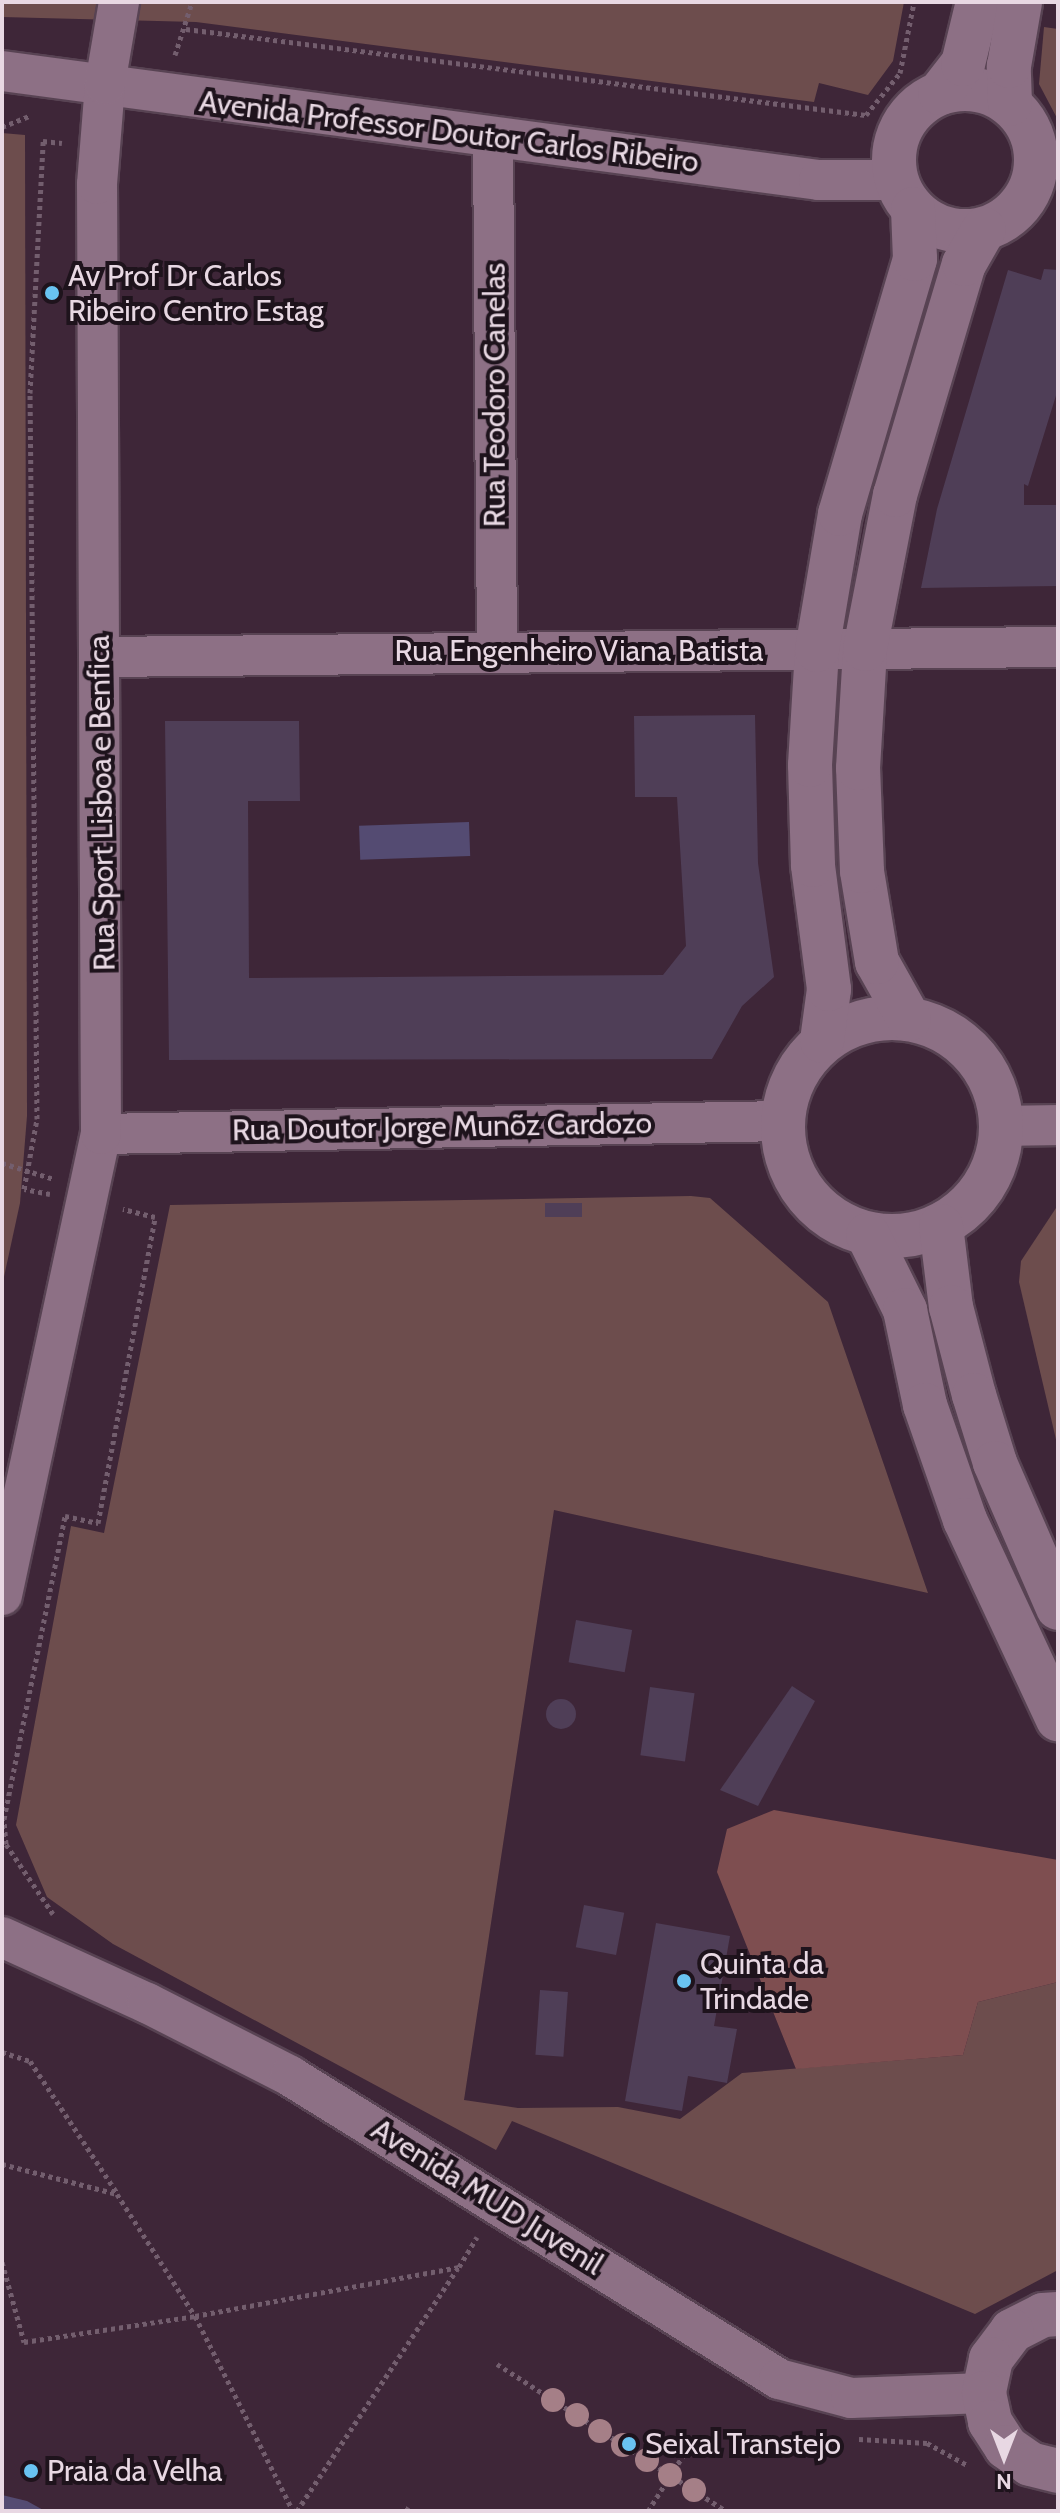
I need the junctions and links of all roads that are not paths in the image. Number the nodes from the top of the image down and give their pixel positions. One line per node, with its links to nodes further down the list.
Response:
1 (119, 2): 5 (street, Rua Sport Lisboa e Benfica)
2 (978, 2): 6 (main road)
3 (1020, 2): 7 (main road)
4 (2, 71): 5 (street, Avenida Professor Doutor Carlos Ribeiro)
5 (105, 84): 8 (street, Avenida Professor Doutor Carlos Ribeiro); 16 (street, Rua Sport Lisboa e Benfica)
6 (940, 93): 7 (main road); 9 (main road)
7 (1010, 104): 10 (main road)
8 (493, 139): 9 (street, Avenida Professor Doutor Carlos Ribeiro); 15 (street, Rua Teodoro Canelas)
9 (905, 194): 11 (main road); 14 (main road)
10 (1043, 197): 11 (main road)
11 (984, 229): 13 (main road)
12 (1058, 647): 13 (street, Rua Engenheiro Viana Batista)
13 (865, 649): 14 (street, Rua Engenheiro Viana Batista); 17 (main road)
14 (817, 650): 15 (street, Rua Engenheiro Viana Batista); 18 (main road)
15 (497, 651): 16 (street, Rua Engenheiro Viana Batista)
16 (100, 657): 22 (street, Rua Sport Lisboa e Benfica)
17 (909, 1019): 18 (main road); 21 (main road)
18 (822, 1041): 19 (main road)
19 (782, 1121): 22 (street, Rua Doutor Jorge Munõz Cardozo); 24 (main road)
20 (1058, 1125): 21 (street)
21 (1002, 1126): 23 (main road)
22 (101, 1134): 25 (street, Rua Sport Lisboa e Benfica)
23 (941, 1226): 24 (main road); 26 (main road)
24 (868, 1235): 27 (main road)
25 (2, 1595)
26 (1058, 1608)
27 (1041, 1655): 28 (main road)
28 (1058, 1719)
29 (2, 1937): 31 (street, Avenida MUD Juvenil)
30 (1058, 2314): 31 (main road)
31 (984, 2393): 32 (main road)
32 (1058, 2471)

